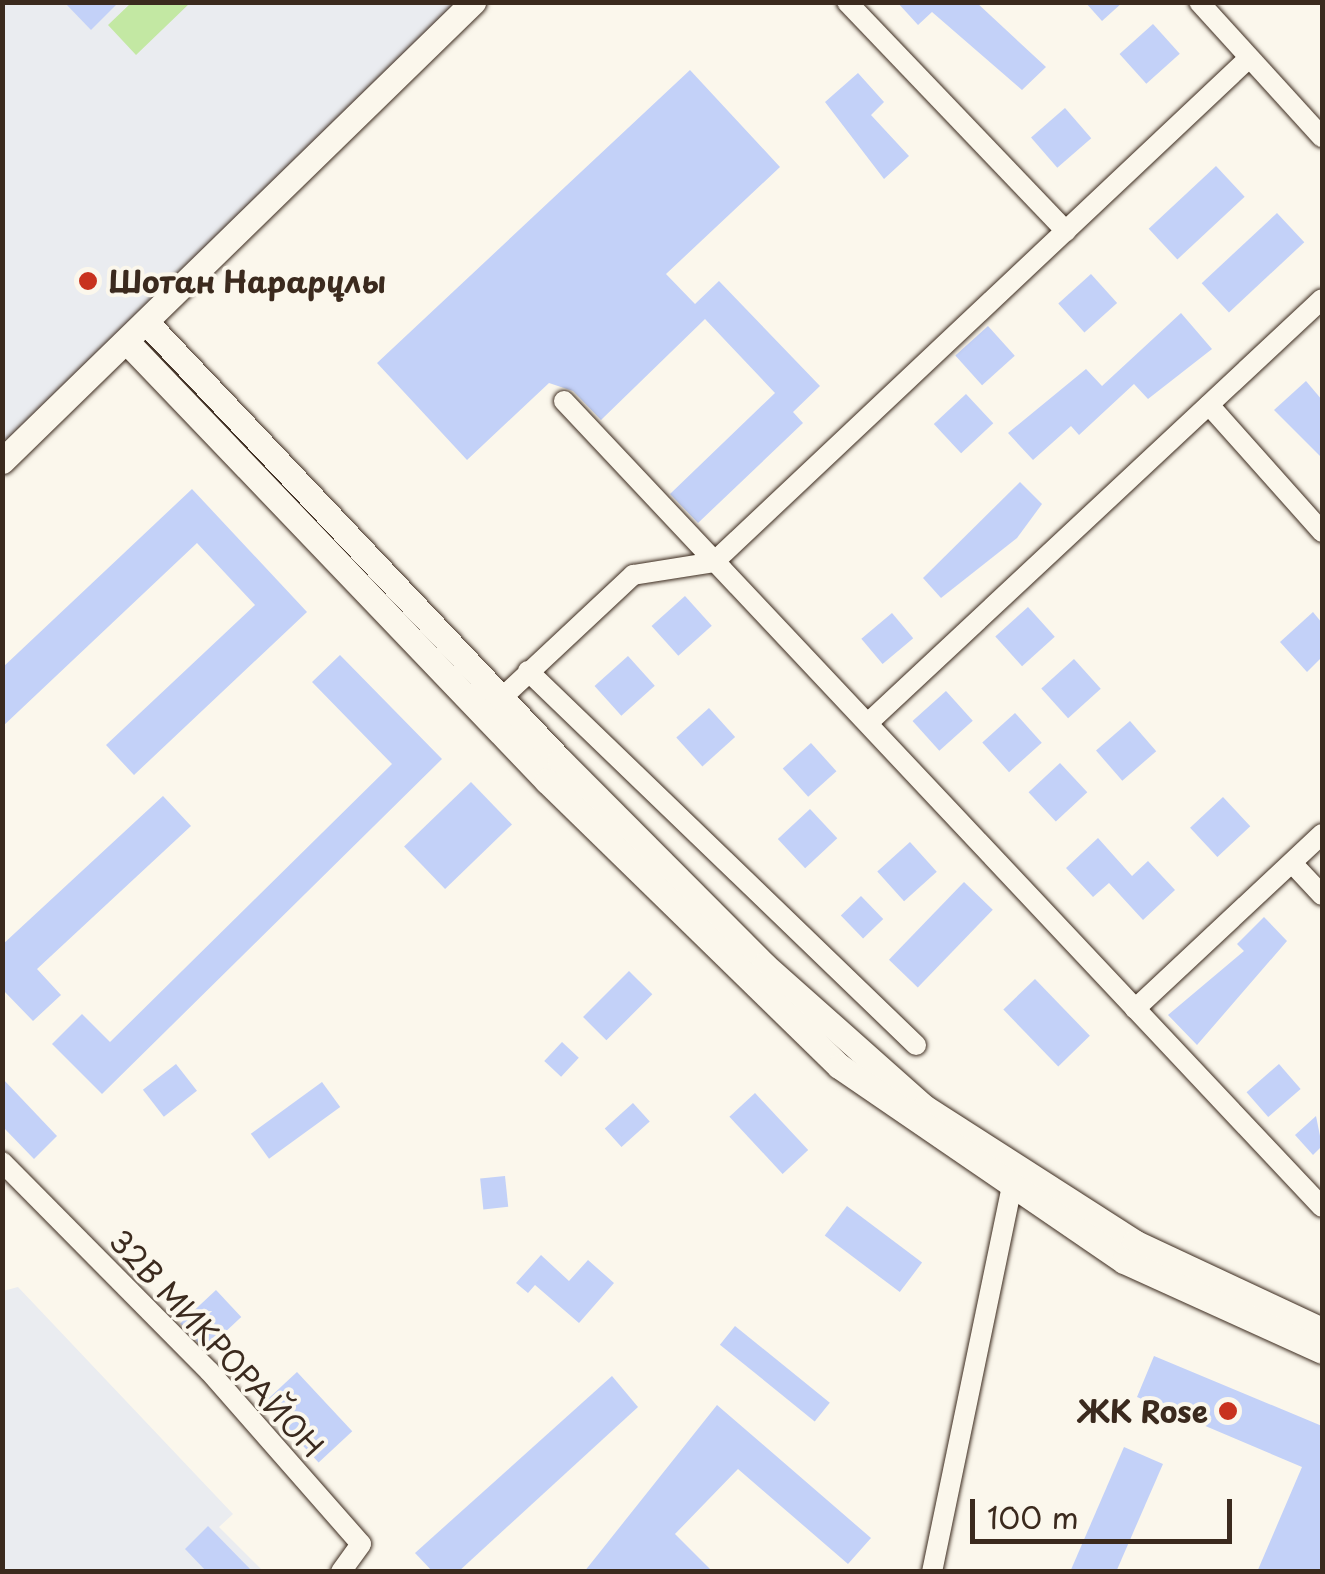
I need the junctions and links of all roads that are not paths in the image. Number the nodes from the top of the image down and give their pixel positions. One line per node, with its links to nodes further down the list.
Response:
1 (473, 2): 8 (main road)
2 (848, 2): 6 (street)
3 (1199, 2): 4 (street)
4 (1249, 58): 5 (street); 6 (street)
5 (1322, 137)
6 (1066, 230): 14 (street)
7 (1322, 299): 11 (street)
8 (148, 324): 9 (main road); 16 (main road)
9 (127, 342): 12 (main road); 16 (main road)
10 (564, 401): 14 (street)
11 (1209, 405): 13 (street); 17 (street)
12 (2, 461)
13 (1322, 532)
14 (714, 562): 15 (street); 17 (street)
15 (528, 671): 16 (street); 22 (street)
16 (493, 706): 24 (main road)
17 (868, 723): 21 (street)
18 (1322, 834): 19 (street)
19 (1292, 863): 20 (street); 21 (street)
20 (1322, 895)
21 (1135, 1010): 25 (street)
22 (916, 1046)
23 (2, 1162): 28 (street, 32В МИКРОРАЙОН)
24 (1012, 1179): 26 (main road); 27 (main road); 29 (street)
25 (1322, 1207)
26 (1322, 1330)
27 (1322, 1351)
28 (342, 1572)
29 (932, 1572)

